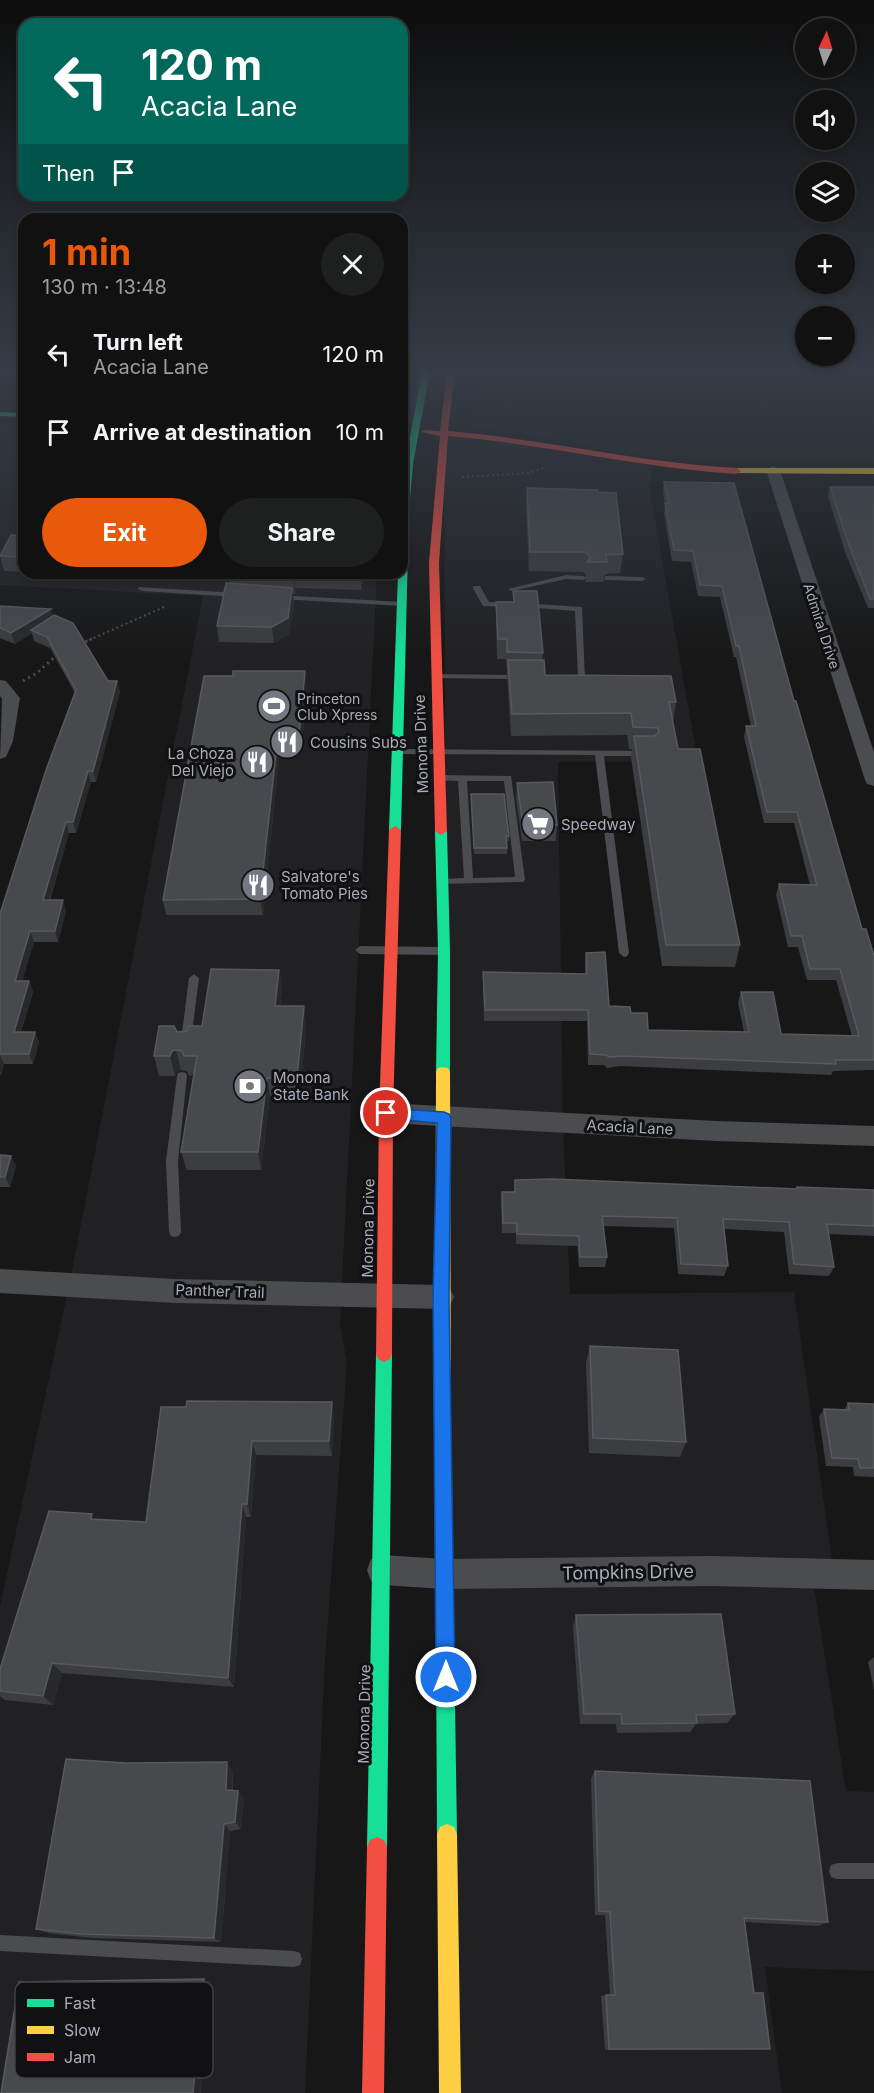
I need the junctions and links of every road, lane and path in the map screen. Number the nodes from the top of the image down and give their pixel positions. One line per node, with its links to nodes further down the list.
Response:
1 (441, 464): 20 (street, Monona Drive)
2 (641, 464): 4 (street)
3 (552, 467): 6 (path)
4 (773, 470): 5 (street); 31 (street, Admiral Drive)
5 (874, 471)
6 (456, 477)
7 (583, 578): 13 (lane)
8 (608, 578): 10 (lane)
9 (403, 579): 17 (street, Monona Drive)
10 (642, 579)
11 (477, 588): 22 (lane)
12 (142, 589): 14 (lane)
13 (512, 589)
14 (196, 592): 15 (lane); 18 (path)
15 (250, 595)
16 (272, 597): 17 (lane)
17 (402, 604): 24 (street, Monona Drive)
18 (79, 645)
19 (57, 655): 23 (path)
20 (436, 676): 21 (lane); 25 (street, Monona Drive)
21 (524, 678)
22 (559, 678)
23 (3, 687): 26 (street)
24 (399, 752): 25 (lane); 35 (street, Monona Drive)
25 (438, 752): 27 (lane); 29 (street, Monona Drive)
26 (0, 753)
27 (599, 753): 28 (lane); 37 (lane)
28 (649, 753)
29 (439, 778): 30 (lane); 33 (street, Monona Drive)
30 (462, 778): 32 (lane); 32 (lane)
31 (874, 780)
32 (469, 881): 33 (lane)
33 (442, 882): 36 (street, Monona Drive)
34 (360, 950): 35 (lane)
35 (392, 951): 36 (lane); 41 (street, Monona Drive)
36 (444, 951): 42 (street, Monona Drive)
37 (624, 953)
38 (194, 978): 39 (lane)
39 (186, 1046)
40 (182, 1076): 44 (lane)
41 (386, 1113): 42 (street, Acacia Lane); 46 (street, Monona Drive)
42 (444, 1118): 43 (street, Acacia Lane); 47 (street, Monona Drive)
43 (874, 1136)
44 (175, 1232)
45 (0, 1281): 46 (street, Panther Trail)
46 (384, 1296): 47 (street, Panther Trail); 48 (street, Monona Drive)
47 (441, 1297): 49 (street, Monona Drive)
48 (382, 1570): 49 (street, Tompkins Drive); 55 (street, Monona Drive)
49 (445, 1574): 50 (street, Tompkins Drive); 56 (street, Monona Drive)
50 (874, 1575)
51 (837, 1870): 52 (lane)
52 (874, 1871)
53 (0, 1943): 54 (lane)
54 (294, 1959)
55 (373, 2093)
56 (450, 2093)

